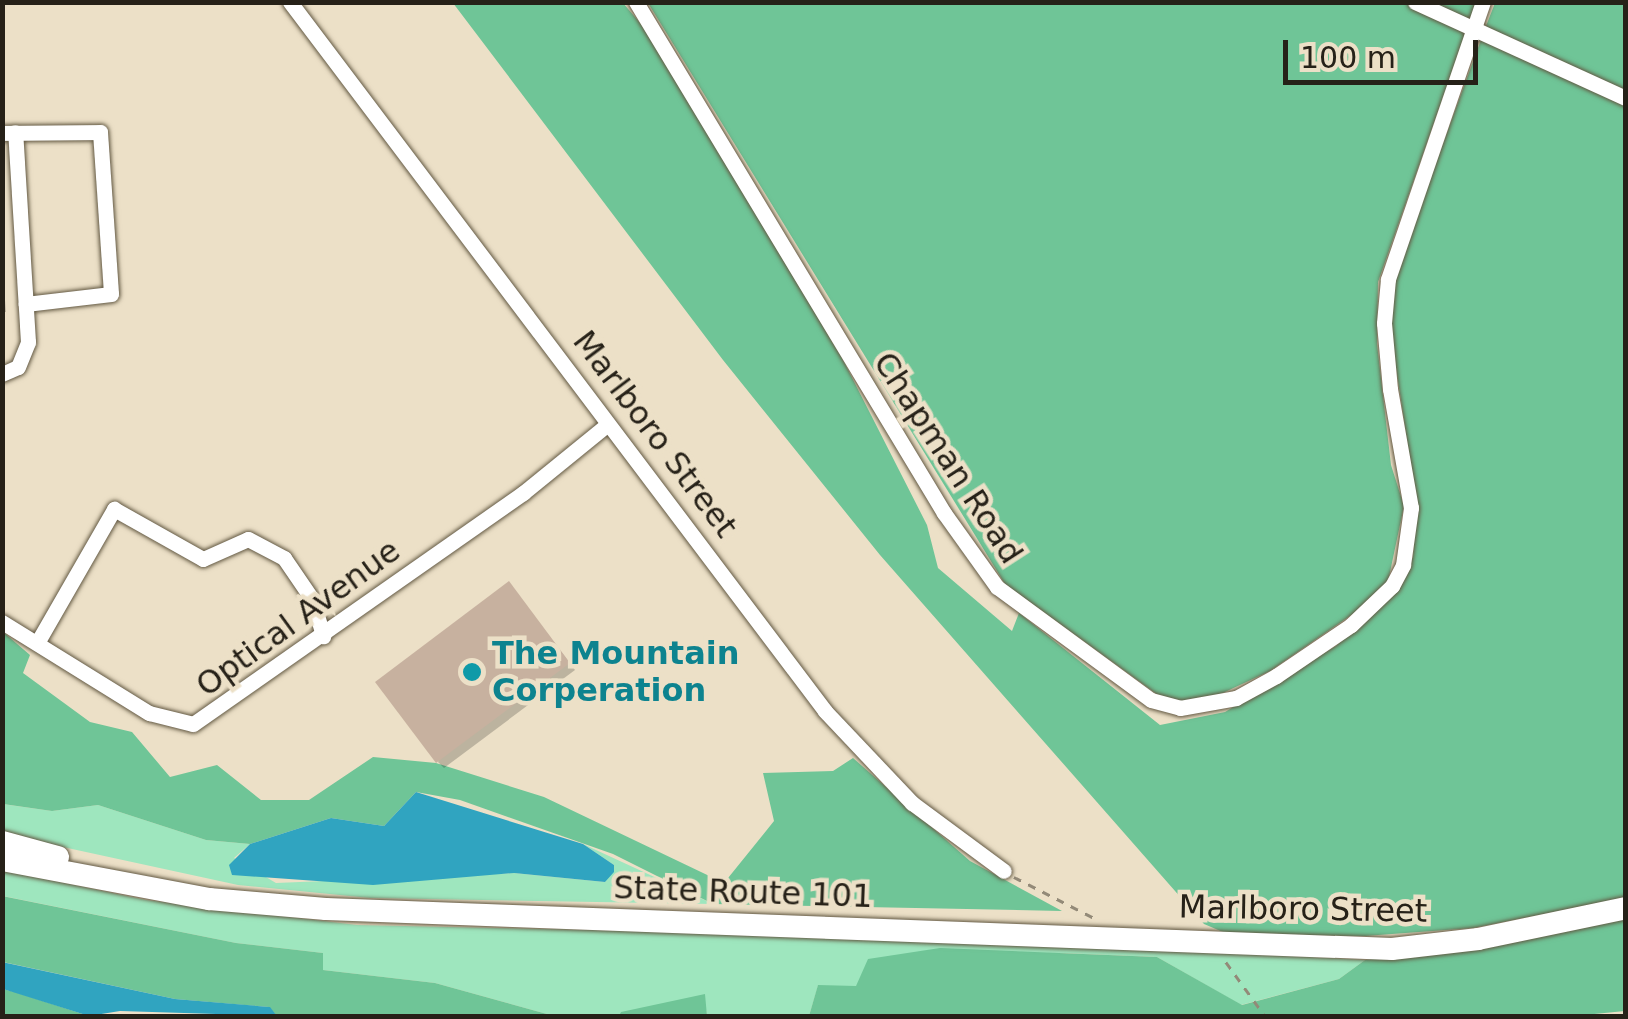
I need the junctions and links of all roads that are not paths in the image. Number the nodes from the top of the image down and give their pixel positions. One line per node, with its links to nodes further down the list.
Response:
1 (290, 2): 10 (street, Marlboro Street)
2 (636, 2): 5 (street, Chapman Road)
3 (1415, 2): 5 (street)
4 (1483, 2): 5 (street, Chapman Road)
5 (1473, 32): 6 (street)
6 (1626, 98)
7 (9, 133): 8 (street); 8 (street)
8 (26, 304): 9 (street)
9 (2, 374)
10 (608, 424): 12 (street, Optical Avenue); 16 (street, Marlboro Street)
11 (2, 622): 13 (street, Optical Avenue)
12 (323, 636): 13 (street, Optical Avenue); 13 (street)
13 (38, 642)
14 (2, 842): 18 (highway, State Route 101)
15 (2, 860): 18 (highway, State Route 101)
16 (1004, 872)
17 (1626, 908): 19 (highway, Marlboro Street)
18 (326, 909): 19 (highway, State Route 101)
19 (1157, 940)

